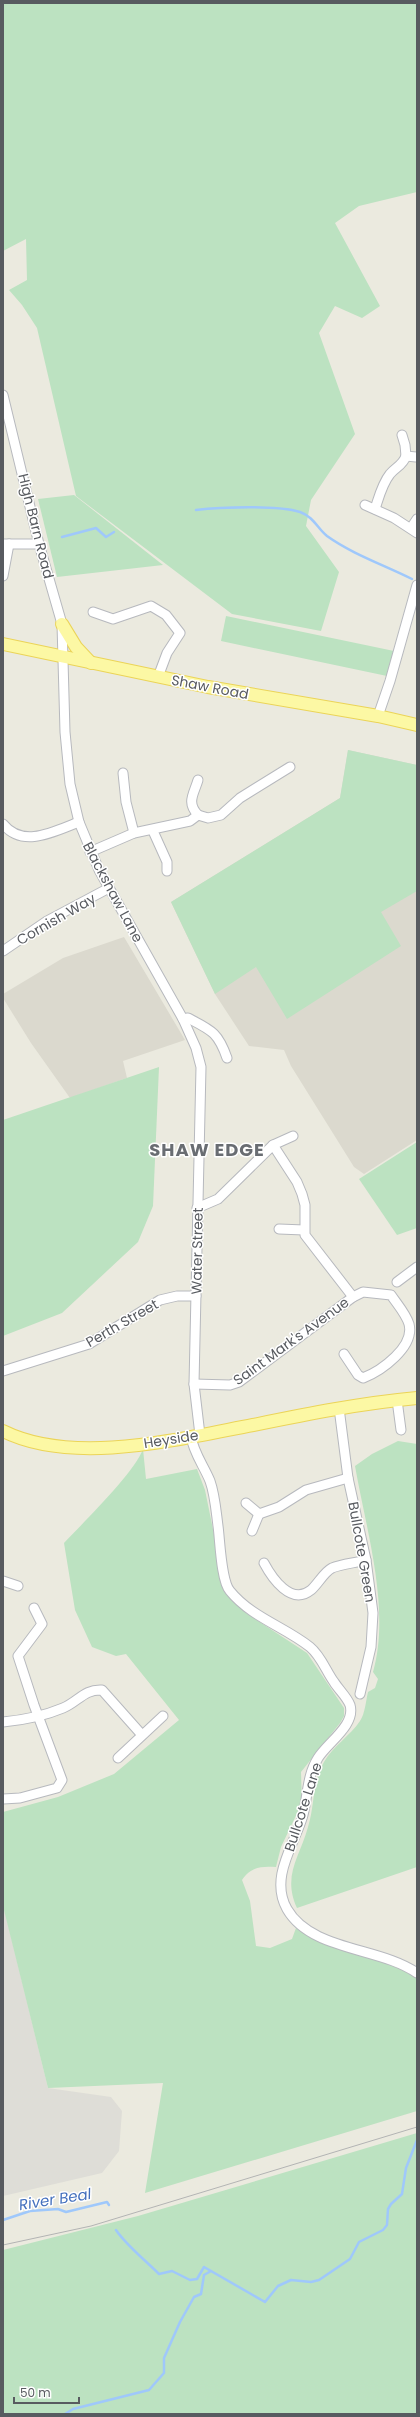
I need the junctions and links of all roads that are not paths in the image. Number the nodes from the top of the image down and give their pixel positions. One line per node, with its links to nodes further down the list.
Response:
1 (3, 396): 2 (street, High Barn Road)
2 (5, 410): 11 (street, High Barn Road)
3 (402, 436): 4 (street)
4 (406, 456): 5 (street); 7 (street)
5 (416, 457)
6 (365, 505): 7 (street)
7 (375, 509): 9 (street)
8 (417, 519): 9 (street)
9 (414, 531)
10 (6, 544): 11 (street); 12 (street)
11 (39, 544): 15 (street, High Barn Road)
12 (3, 576)
13 (417, 585): 20 (street)
14 (93, 612): 19 (street)
15 (62, 624): 17 (street, High Barn Road); 18 (main road)
16 (3, 644): 17 (main road, Shaw Road)
17 (64, 657): 18 (main road, Shaw Road); 26 (street, Blackshaw Lane)
18 (91, 663): 19 (main road, Shaw Road)
19 (158, 677): 20 (main road, Shaw Road)
20 (378, 716): 21 (main road, Shaw Road)
21 (417, 725)
22 (290, 768): 25 (street)
23 (123, 773): 29 (street)
24 (198, 780): 25 (street)
25 (198, 815): 28 (street)
26 (79, 822): 27 (street); 30 (street, Blackshaw Lane)
27 (3, 824)
28 (153, 831): 29 (street); 31 (street)
29 (134, 833): 30 (street)
30 (90, 852): 32 (street, Blackshaw Lane)
31 (167, 871)
32 (109, 888): 33 (street, Cornish Way); 34 (street, Blackshaw Lane)
33 (4, 949)
34 (183, 1019): 35 (street); 36 (street, Blackshaw Lane)
35 (227, 1058)
36 (201, 1067): 39 (street, Water Street)
37 (293, 1136): 38 (street)
38 (272, 1145): 39 (street); 41 (street)
39 (197, 1208): 44 (street, Water Street)
40 (279, 1229): 41 (street)
41 (305, 1232): 45 (street)
42 (417, 1268): 43 (street)
43 (397, 1282)
44 (196, 1296): 47 (street, Perth Street); 48 (street, Water Street)
45 (352, 1297): 46 (street, Saint Mark's Avenue); 48 (street, Saint Mark's Avenue)
46 (344, 1354)
47 (3, 1371)
48 (194, 1384): 54 (street, Water Street)
49 (417, 1398): 50 (main road, Heyside)
50 (397, 1400): 51 (main road, Heyside); 52 (street)
51 (339, 1408): 54 (main road, Heyside); 55 (street, Bullcote Green)
52 (401, 1430)
53 (3, 1431): 54 (main road, Heyside)
54 (195, 1435): 71 (street, Bullcote Lane)
55 (348, 1478): 57 (street); 59 (street, Bullcote Green)
56 (246, 1503): 57 (street)
57 (259, 1514): 58 (street)
58 (252, 1531)
59 (366, 1560): 60 (street); 64 (street, Bullcote Green)
60 (264, 1563)
61 (3, 1581): 62 (street)
62 (18, 1586)
63 (34, 1608): 65 (street)
64 (360, 1694)
65 (38, 1716): 67 (street); 68 (street); 70 (street)
66 (163, 1716): 68 (street)
67 (3, 1722)
68 (142, 1734): 69 (street)
69 (118, 1758)
70 (3, 1799)
71 (417, 1974)

